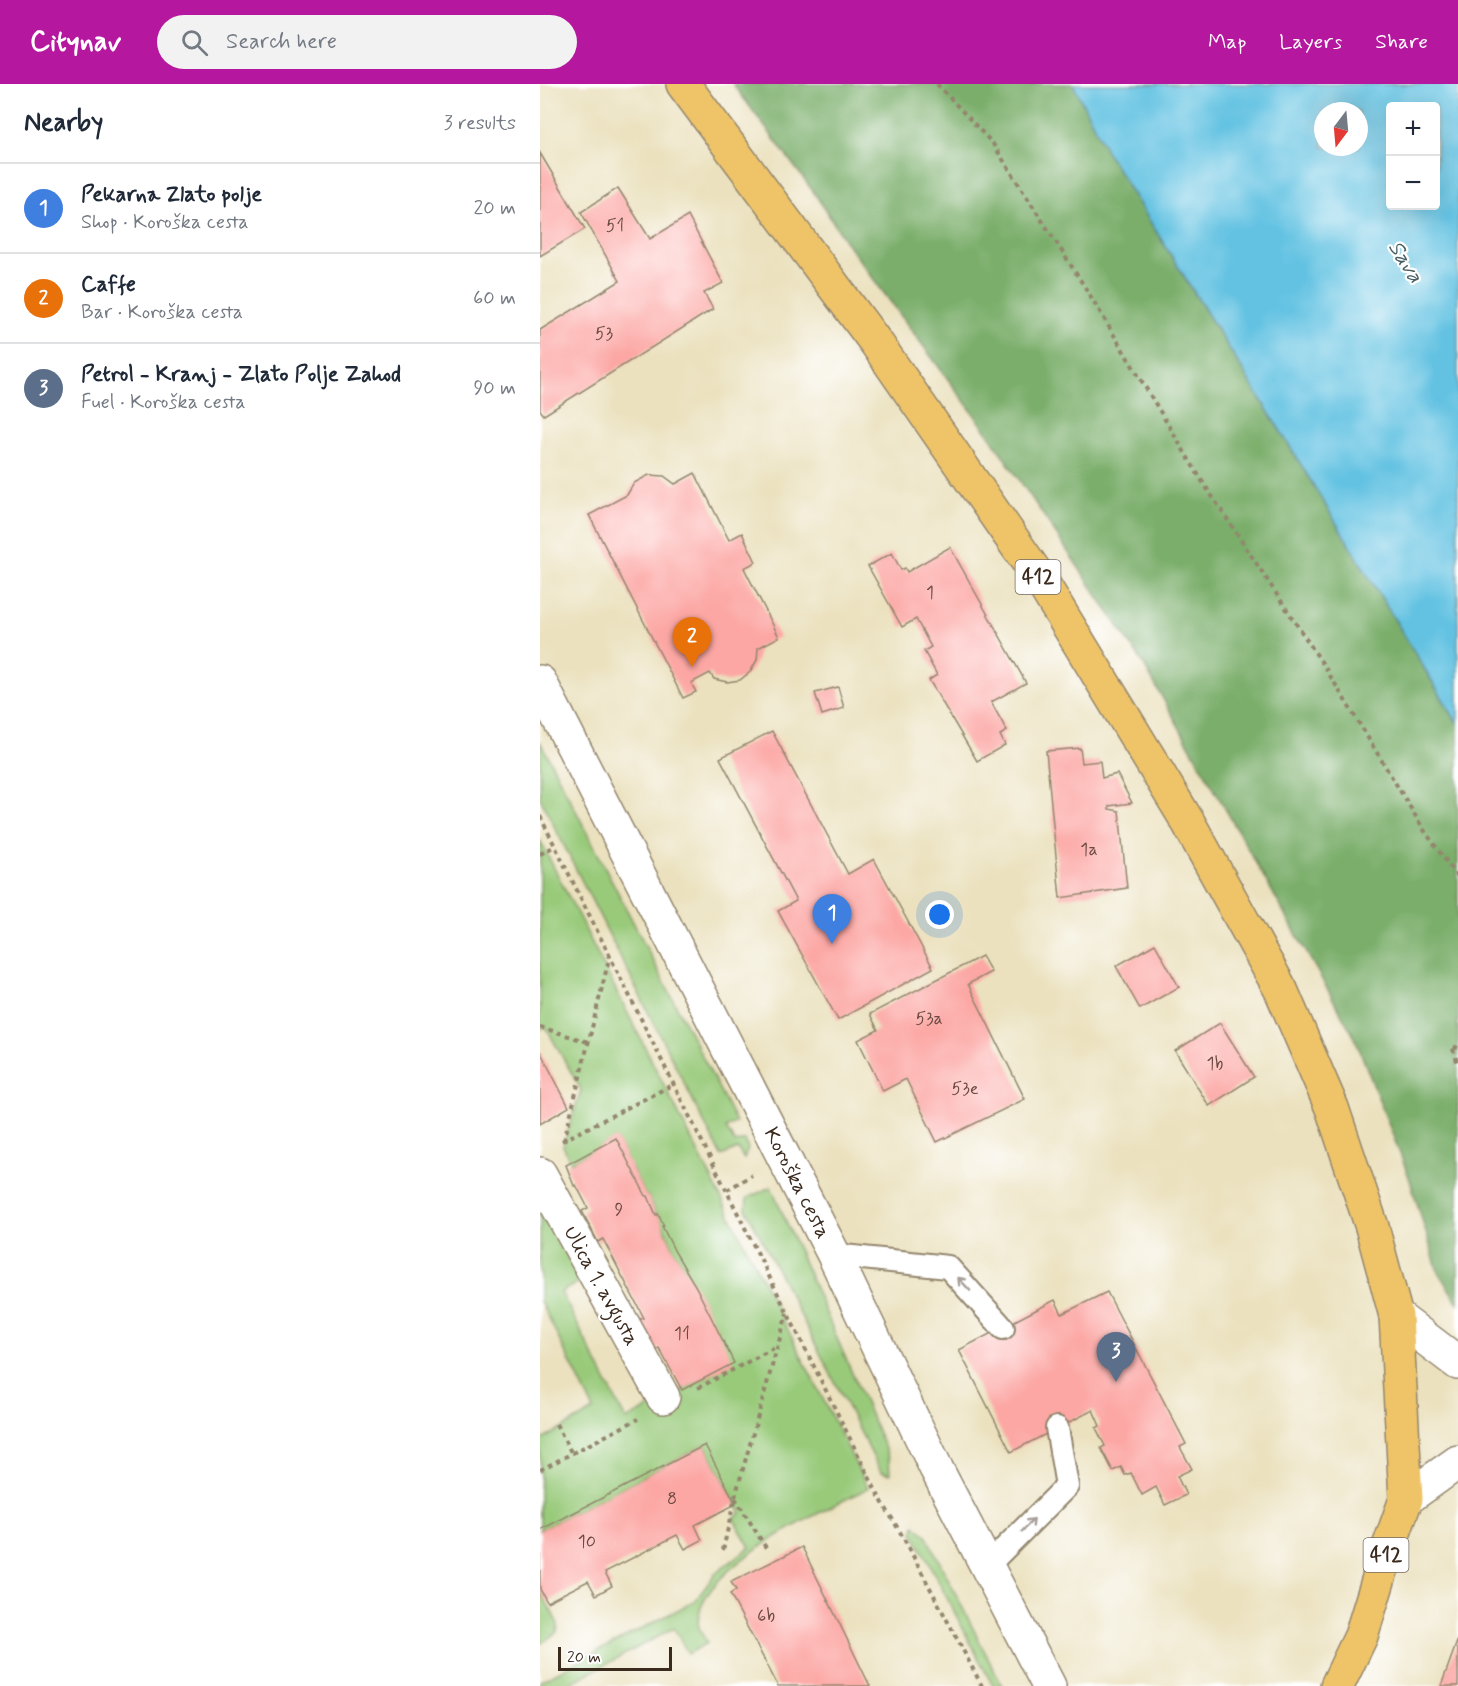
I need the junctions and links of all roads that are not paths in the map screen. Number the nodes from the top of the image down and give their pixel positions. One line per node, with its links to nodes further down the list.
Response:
1 (683, 84): 5 (main road, 412)
2 (540, 682): 4 (street, Koroška cesta)
3 (540, 1174): 8 (street, Ulica 1. avgusta)
4 (834, 1255): 6 (lane, one-way to 4); 12 (street, Koroška cesta)
5 (1396, 1316): 7 (street); 11 (main road, 412)
6 (1003, 1328)
7 (1458, 1363)
8 (663, 1397)
9 (1057, 1428): 12 (lane, one-way to 9)
10 (1458, 1462): 11 (street)
11 (1406, 1499): 14 (main road, 412)
12 (987, 1566): 13 (street, Koroška cesta)
13 (1049, 1686)
14 (1336, 1686)

